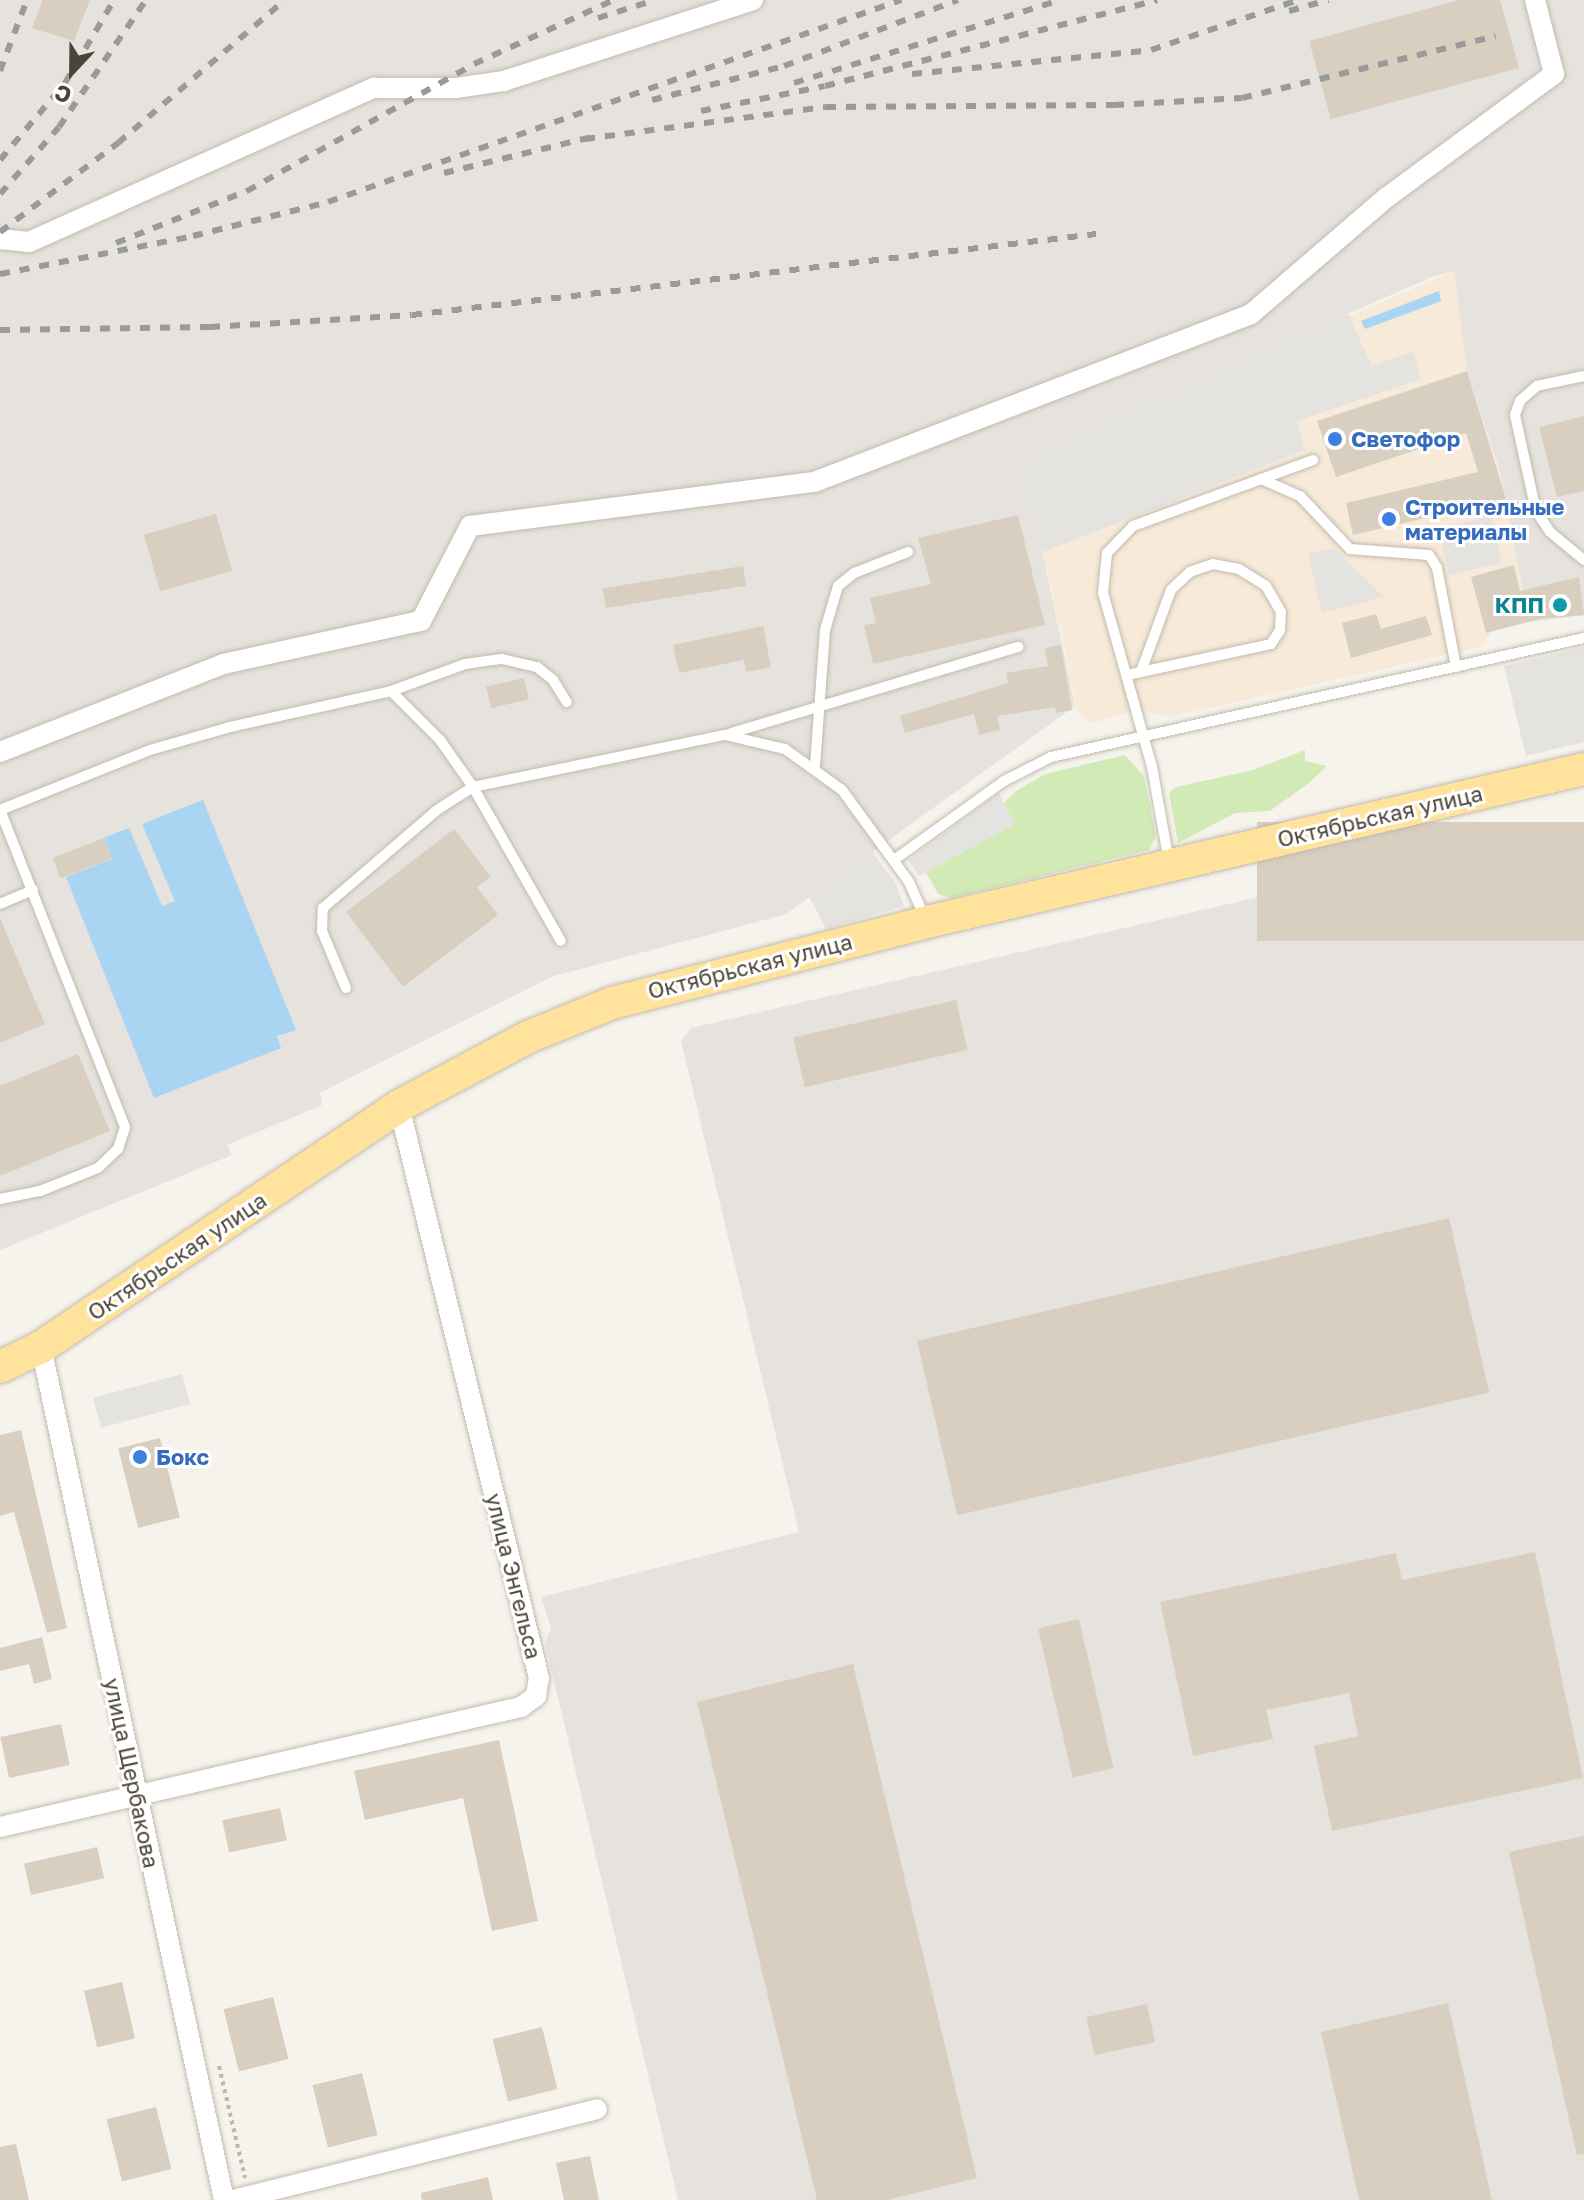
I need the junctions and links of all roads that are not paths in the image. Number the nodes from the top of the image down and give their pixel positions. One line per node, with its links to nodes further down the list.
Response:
1 (753, 0): 3 (street)
2 (1535, 0): 19 (street)
3 (0, 239)
4 (1584, 376): 8 (lane)
5 (1313, 460): 6 (lane)
6 (1261, 479): 11 (lane); 13 (lane)
7 (908, 552): 16 (lane)
8 (1584, 560)
9 (1584, 638): 11 (lane)
10 (1018, 647): 16 (lane)
11 (1456, 667): 18 (lane)
12 (1142, 669): 12 (lane); 13 (lane)
13 (1127, 675): 18 (lane)
14 (391, 691): 15 (lane); 22 (lane); 23 (lane)
15 (567, 702)
16 (819, 706): 17 (lane); 20 (lane)
17 (725, 735): 20 (lane); 22 (lane)
18 (1145, 737): 24 (lane); 25 (lane)
19 (0, 752)
20 (815, 766): 24 (lane)
21 (1584, 769): 25 (main road, Октябрьская улица)
22 (473, 787): 29 (lane); 30 (lane)
23 (0, 810): 26 (lane)
24 (894, 860): 28 (lane)
25 (1169, 864): 28 (main road, Октябрьская улица)
26 (33, 890): 27 (lane); 32 (lane)
27 (0, 904)
28 (927, 922): 31 (main road, Октябрьская улица)
29 (561, 941)
30 (346, 988)
31 (399, 1106): 33 (main road, Октябрьская улица); 35 (street, улица Энгельса)
32 (0, 1199)
33 (41, 1347): 34 (main road, Октябрьская улица); 35 (street, улица Щербакова)
34 (0, 1367)
35 (137, 1797): 36 (street, улица Энгельса); 38 (street, улица Щербакова)
36 (0, 1827)
37 (597, 2109): 39 (street)
38 (224, 2200)
39 (233, 2200)

